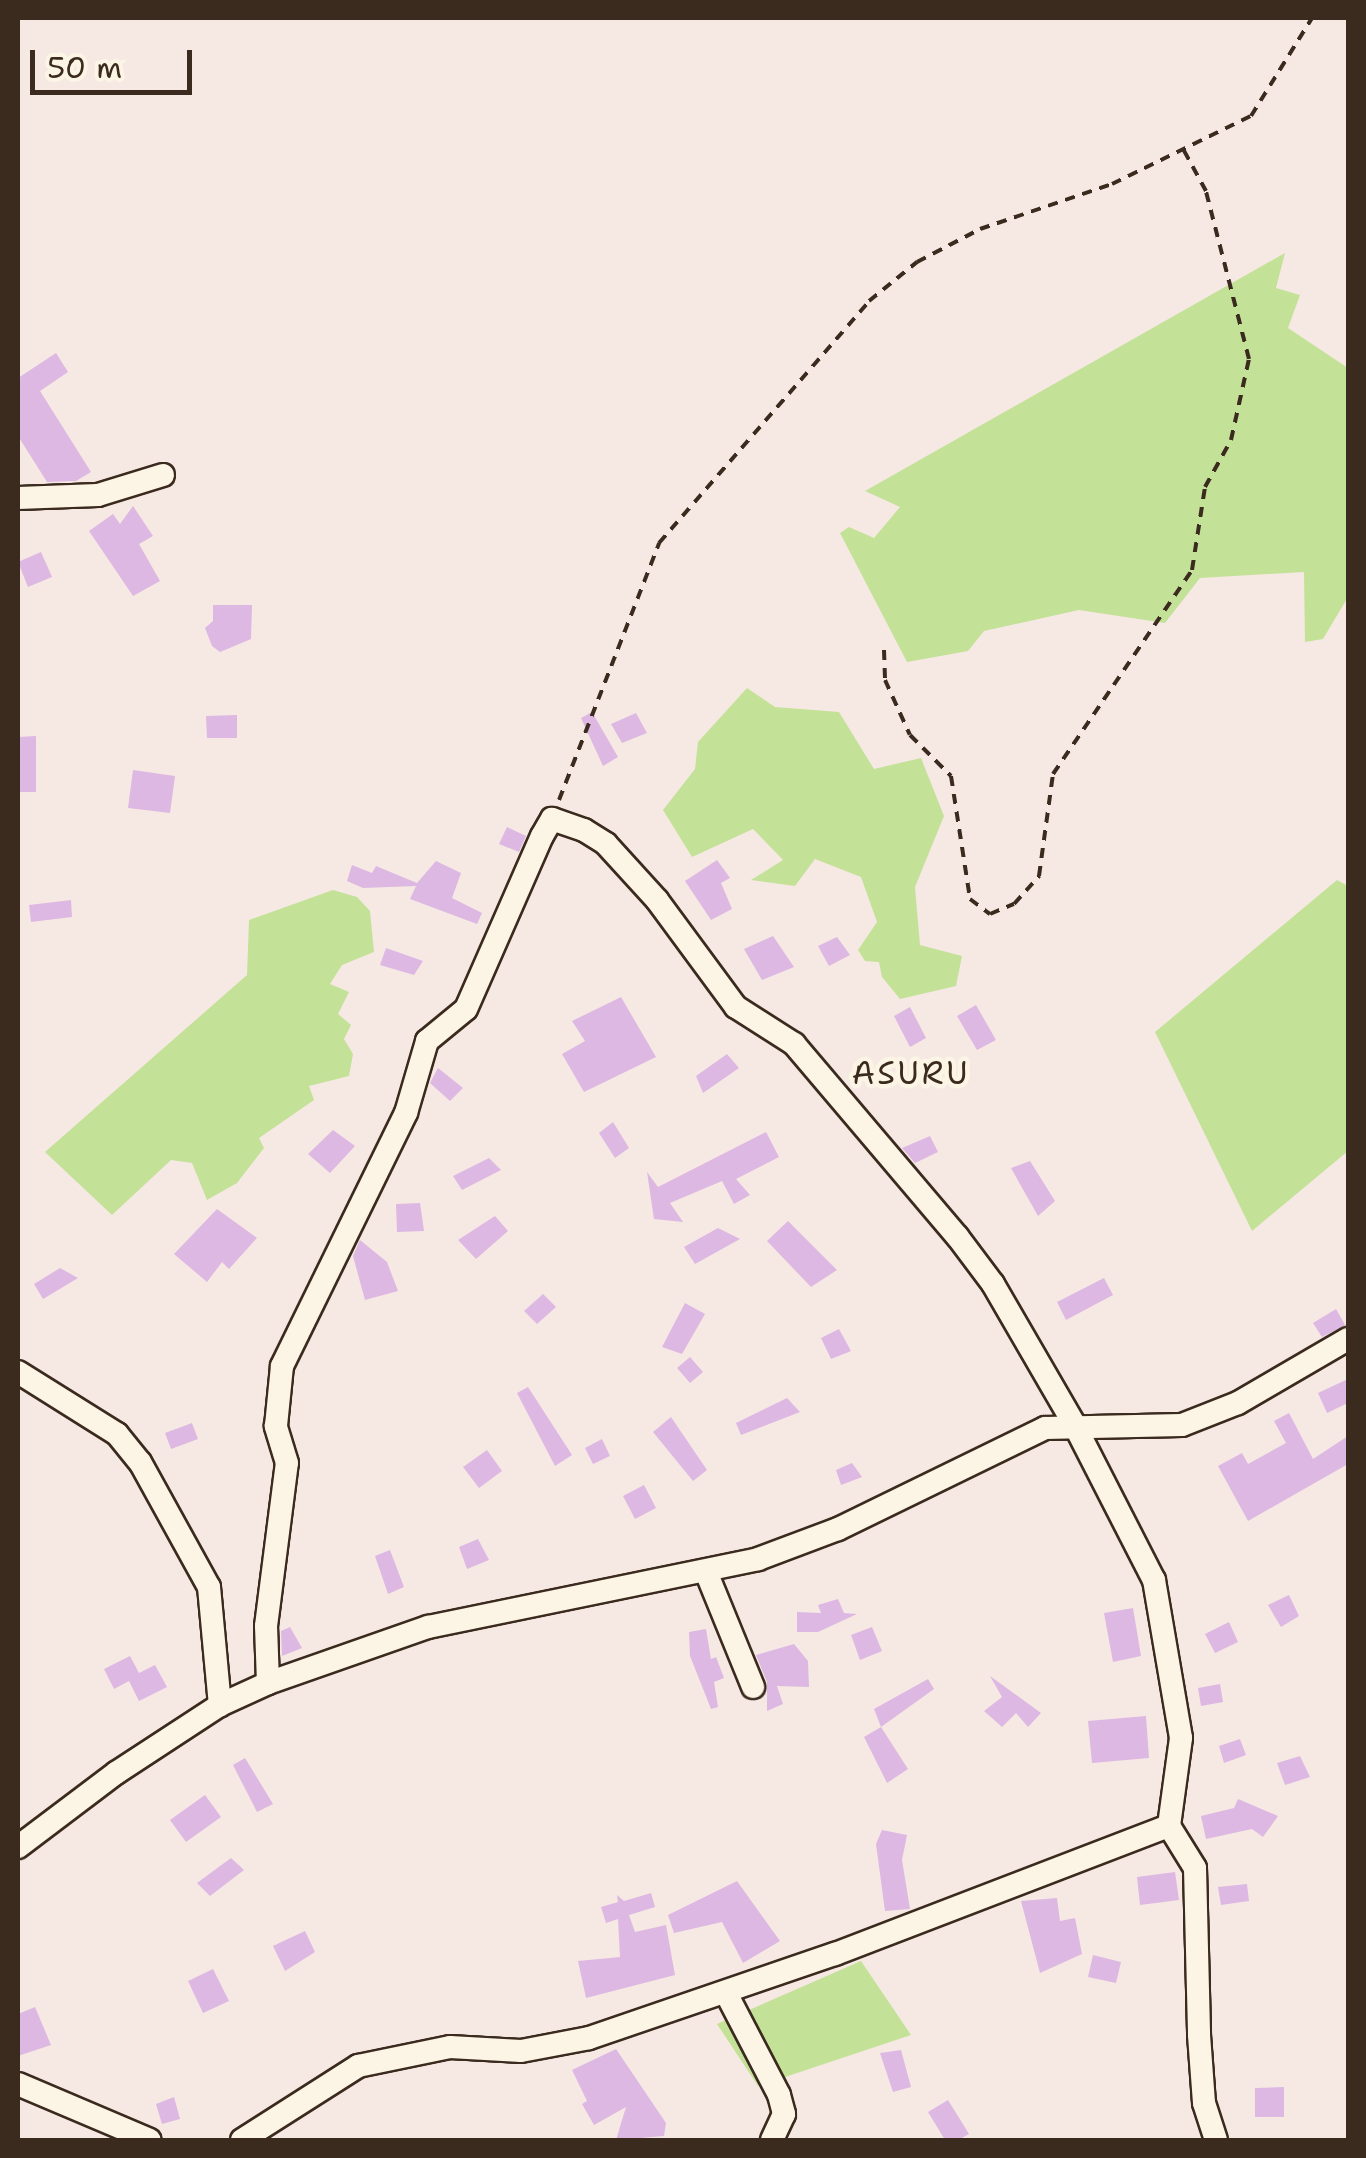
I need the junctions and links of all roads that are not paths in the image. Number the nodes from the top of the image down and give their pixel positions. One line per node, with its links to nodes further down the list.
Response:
1 (164, 475): 2 (street)
2 (18, 498)
3 (1348, 1339): 5 (street)
4 (18, 1372): 9 (street)
5 (1074, 1424): 6 (street); 7 (street); 10 (street)
6 (708, 1574): 7 (street); 8 (street)
7 (268, 1682): 9 (street)
8 (754, 1686)
9 (220, 1705): 11 (street)
10 (1169, 1826): 12 (street); 17 (street)
11 (18, 1847)
12 (726, 1993): 14 (street); 16 (street)
13 (18, 2084): 15 (street)
14 (256, 2137)
15 (150, 2140)
16 (772, 2140)
17 (1216, 2140)

